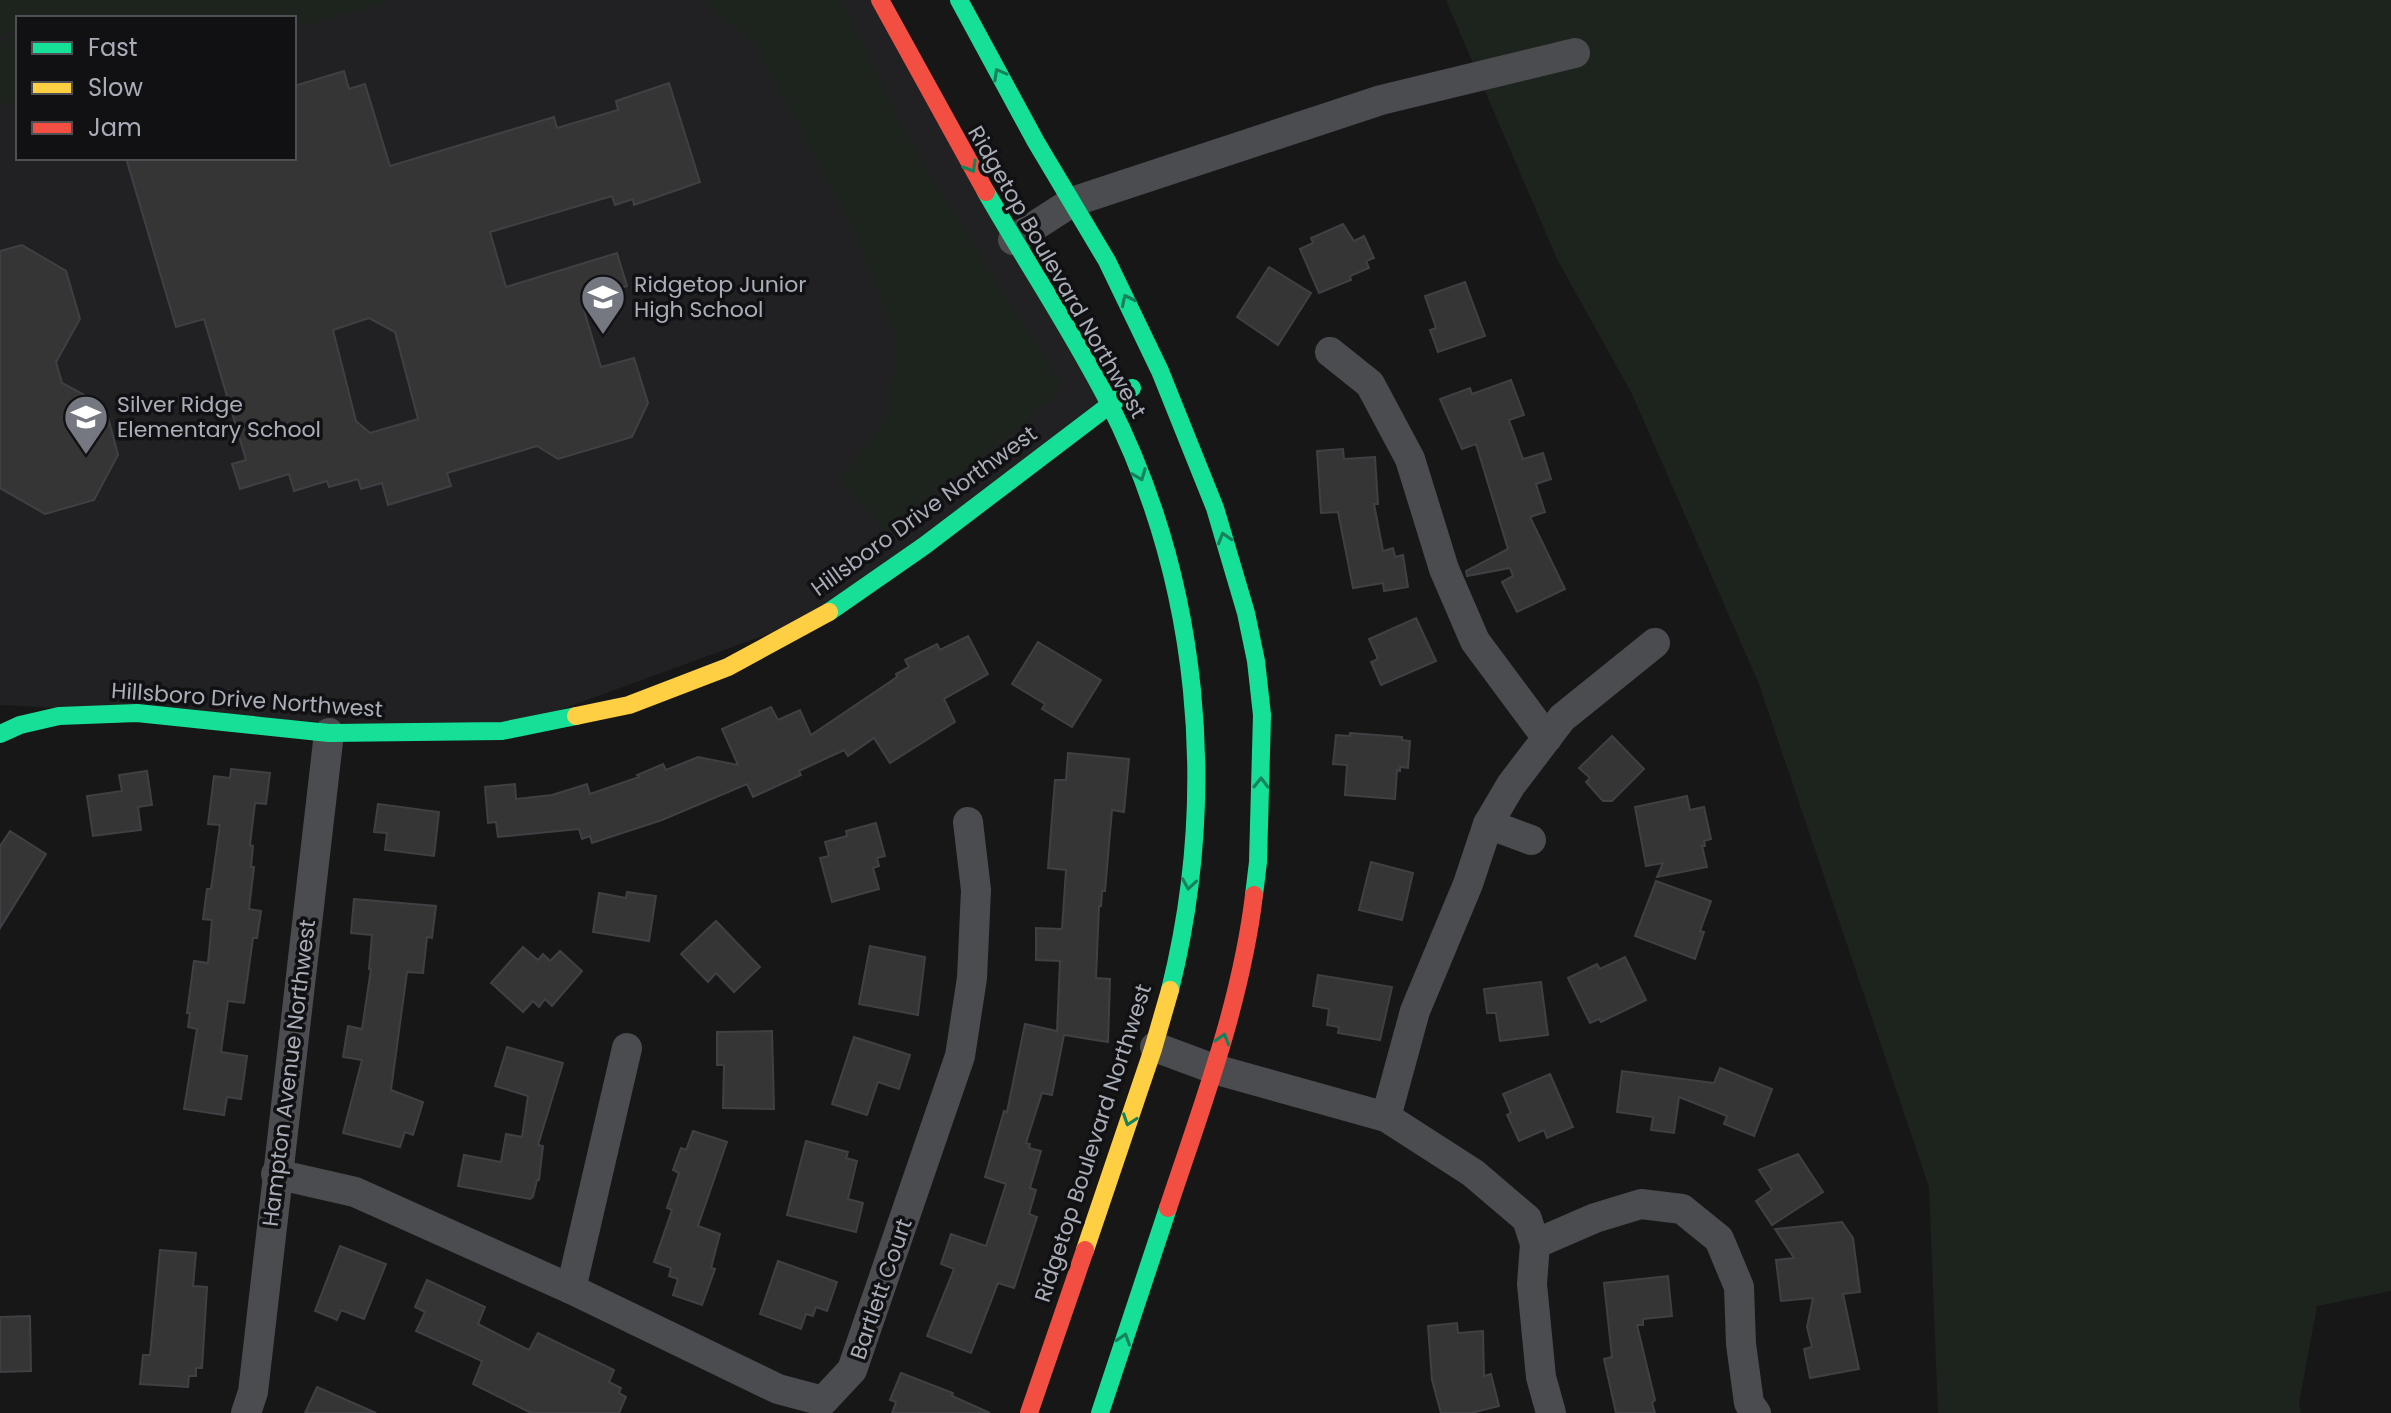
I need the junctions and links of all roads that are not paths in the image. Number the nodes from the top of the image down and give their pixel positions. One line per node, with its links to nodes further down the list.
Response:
1 (880, 0): 5 (main road, Ridgetop Boulevard Northwest, one-way to 5)
2 (959, 0): 4 (main road, Ridgetop Boulevard Northwest, one-way to 2)
3 (1575, 53): 4 (street)
4 (1072, 202): 5 (street); 7 (main road, Ridgetop Boulevard Northwest, one-way to 4)
5 (1013, 240): 8 (main road, Ridgetop Boulevard Northwest)
6 (1330, 352): 12 (street)
7 (1160, 371): 8 (main road, Hillsboro Drive Northwest); 18 (main road, Ridgetop Boulevard Northwest, one-way to 7)
8 (1109, 403): 10 (main road, Hillsboro Drive Northwest); 16 (main road, Ridgetop Boulevard Northwest, one-way to 16)
9 (1655, 643): 12 (street)
10 (329, 733): 11 (main road, Hillsboro Drive Northwest); 20 (street, Hampton Avenue Northwest)
11 (0, 734)
12 (1547, 738): 14 (street)
13 (968, 822): 22 (street, Bartlett Court)
14 (1488, 824): 15 (street); 19 (street)
15 (1531, 840)
16 (1155, 1047): 18 (street); 24 (main road, Ridgetop Boulevard Northwest, one-way to 24)
17 (627, 1048): 22 (street)
18 (1214, 1069): 19 (street); 25 (main road, Ridgetop Boulevard Northwest, one-way to 18)
19 (1386, 1117): 21 (street)
20 (276, 1174): 22 (street, Bartlett Court); 23 (street, Hampton Avenue Northwest)
21 (1535, 1244): 26 (street); 27 (street)
22 (571, 1289)
23 (246, 1413)
24 (1029, 1413)
25 (1100, 1413)
26 (1551, 1413)
27 (1756, 1413)

